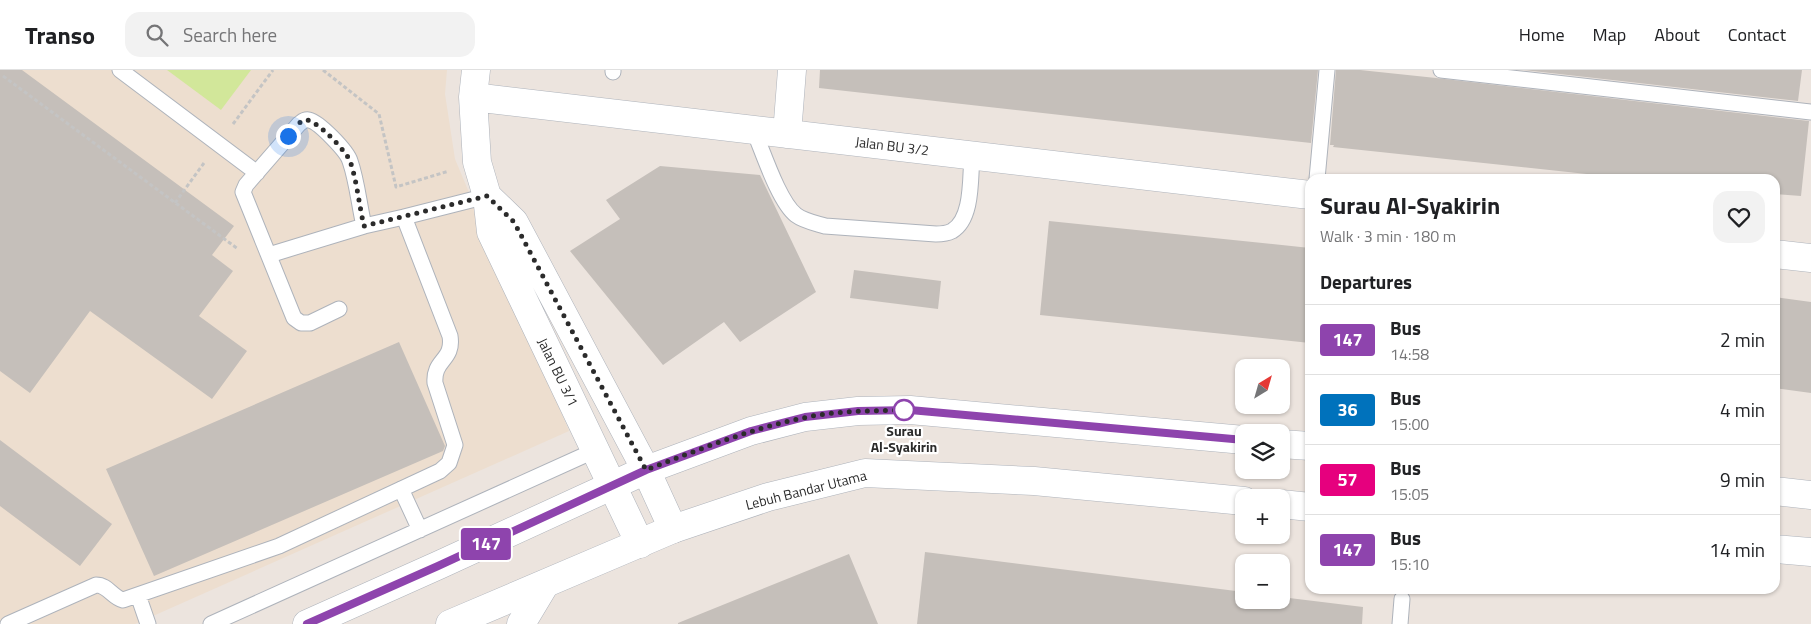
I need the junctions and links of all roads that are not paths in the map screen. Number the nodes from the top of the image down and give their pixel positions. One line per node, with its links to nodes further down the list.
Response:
1 (120, 70): 11 (lane)
2 (476, 70): 6 (main road, Jalan BU 3/1)
3 (792, 70): 9 (main road)
4 (1326, 70): 12 (lane)
5 (1441, 70): 7 (lane)
6 (473, 98): 8 (main road, Jalan BU 3/2); 14 (main road, Jalan BU 3/1)
7 (1811, 112)
8 (754, 130): 9 (main road, Jalan BU 3/2); 10 (lane)
9 (786, 134): 10 (main road, Jalan BU 3/2)
10 (972, 156): 13 (main road, Jalan BU 3/2)
11 (257, 173): 16 (lane); 17 (lane)
12 (1317, 174)
13 (1305, 194)
14 (487, 196): 15 (lane); 24 (main road, Jalan BU 3/1); 25 (main road)
15 (404, 217): 16 (lane); 27 (lane)
16 (364, 226): 17 (lane)
17 (268, 255): 20 (lane)
18 (1780, 255): 19 (main road)
19 (1811, 258)
20 (339, 309)
21 (1235, 439): 25 (main road)
22 (1290, 445): 23 (main road)
23 (1305, 446)
24 (596, 450): 26 (main road, Jalan BU 3/1); 34 (lane)
25 (646, 470): 26 (main road); 33 (main road)
26 (613, 485): 35 (main road, Jalan BU 3/1); 44 (main road)
27 (401, 489): 34 (lane); 39 (lane)
28 (1780, 492): 29 (main road)
29 (1811, 495)
30 (1235, 500): 33 (main road, Lebuh Bandar Utama)
31 (1290, 505): 32 (main road)
32 (1305, 506)
33 (673, 529): 35 (main road, Lebuh Bandar Utama)
34 (420, 530): 43 (lane)
35 (640, 544): 38 (main road, Lebuh Bandar Utama)
36 (1780, 549): 37 (main road)
37 (1811, 552)
38 (545, 584): 45 (main road, Lebuh Bandar Utama); 46 (main road)
39 (138, 595): 41 (lane); 42 (lane)
40 (1402, 600): 47 (lane)
41 (8, 624)
42 (148, 624)
43 (211, 624)
44 (307, 624)
45 (450, 624)
46 (521, 624)
47 (1400, 624)

